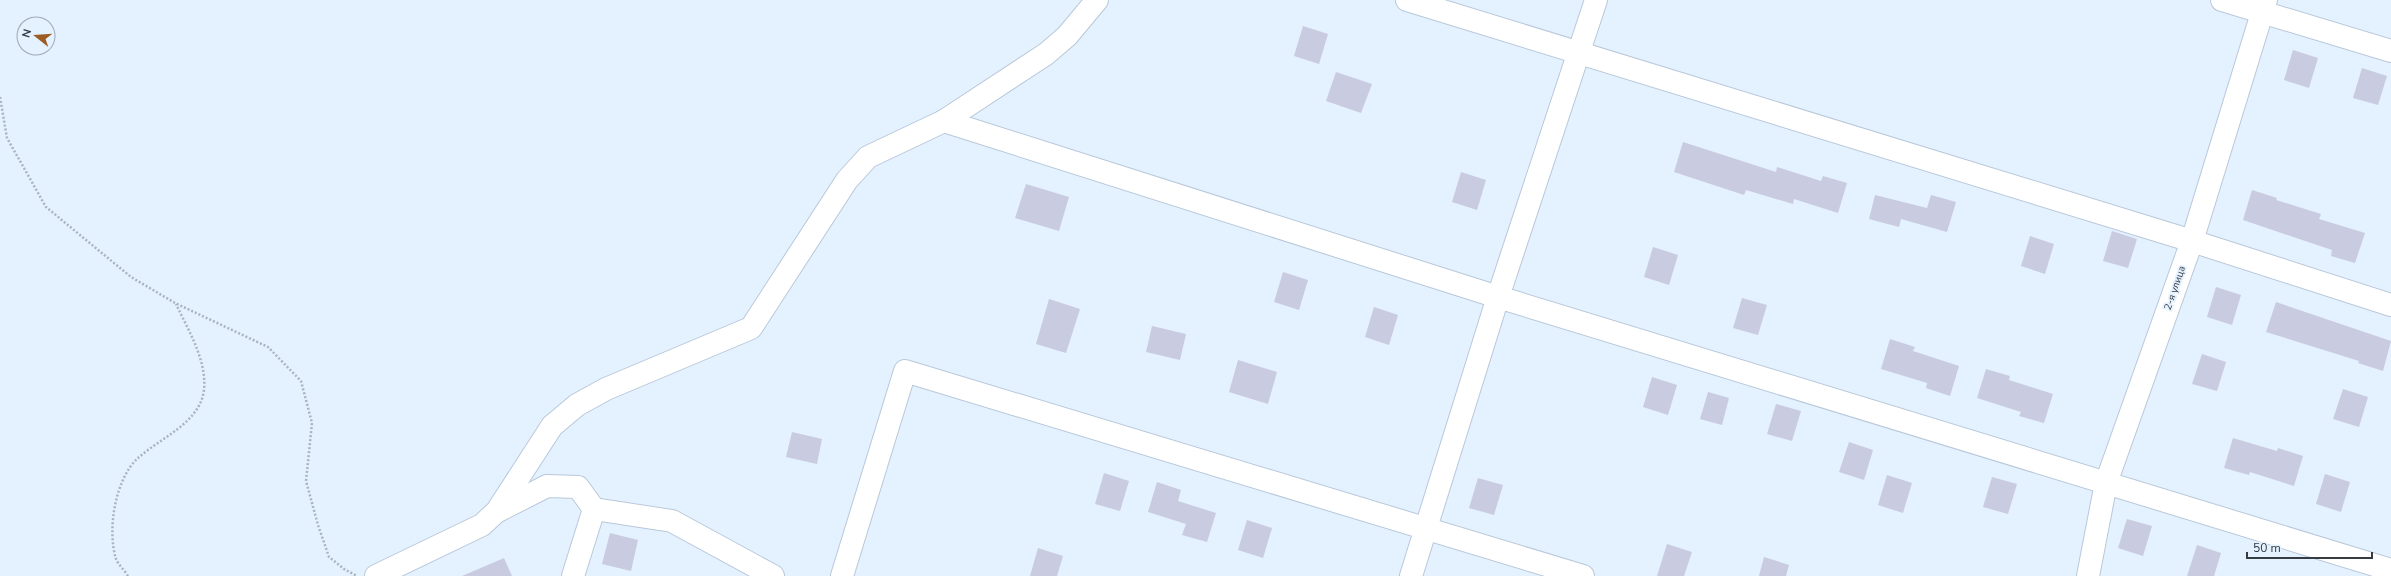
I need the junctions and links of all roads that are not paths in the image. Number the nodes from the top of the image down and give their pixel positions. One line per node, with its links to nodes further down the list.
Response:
1 (1097, 0): 8 (street)
2 (1407, 0): 7 (street)
3 (1596, 0): 7 (street)
4 (2222, 0): 5 (street)
5 (2264, 6): 6 (street); 9 (street, 2-я улица)
6 (2391, 51)
7 (1579, 53): 9 (street); 10 (street)
8 (944, 121): 10 (street); 14 (street)
9 (2192, 240): 11 (street); 12 (street, 2-я улица)
10 (1498, 297): 12 (street); 15 (street)
11 (2391, 305)
12 (2106, 483): 16 (street); 23 (street, 2-я улица)
13 (594, 509): 14 (street); 18 (street); 19 (street)
14 (497, 511): 17 (street)
15 (1425, 528): 20 (street); 21 (street); 22 (street)
16 (2391, 570)
17 (376, 576)
18 (573, 576)
19 (773, 576)
20 (842, 576)
21 (1411, 576)
22 (1583, 576)
23 (2088, 576)

